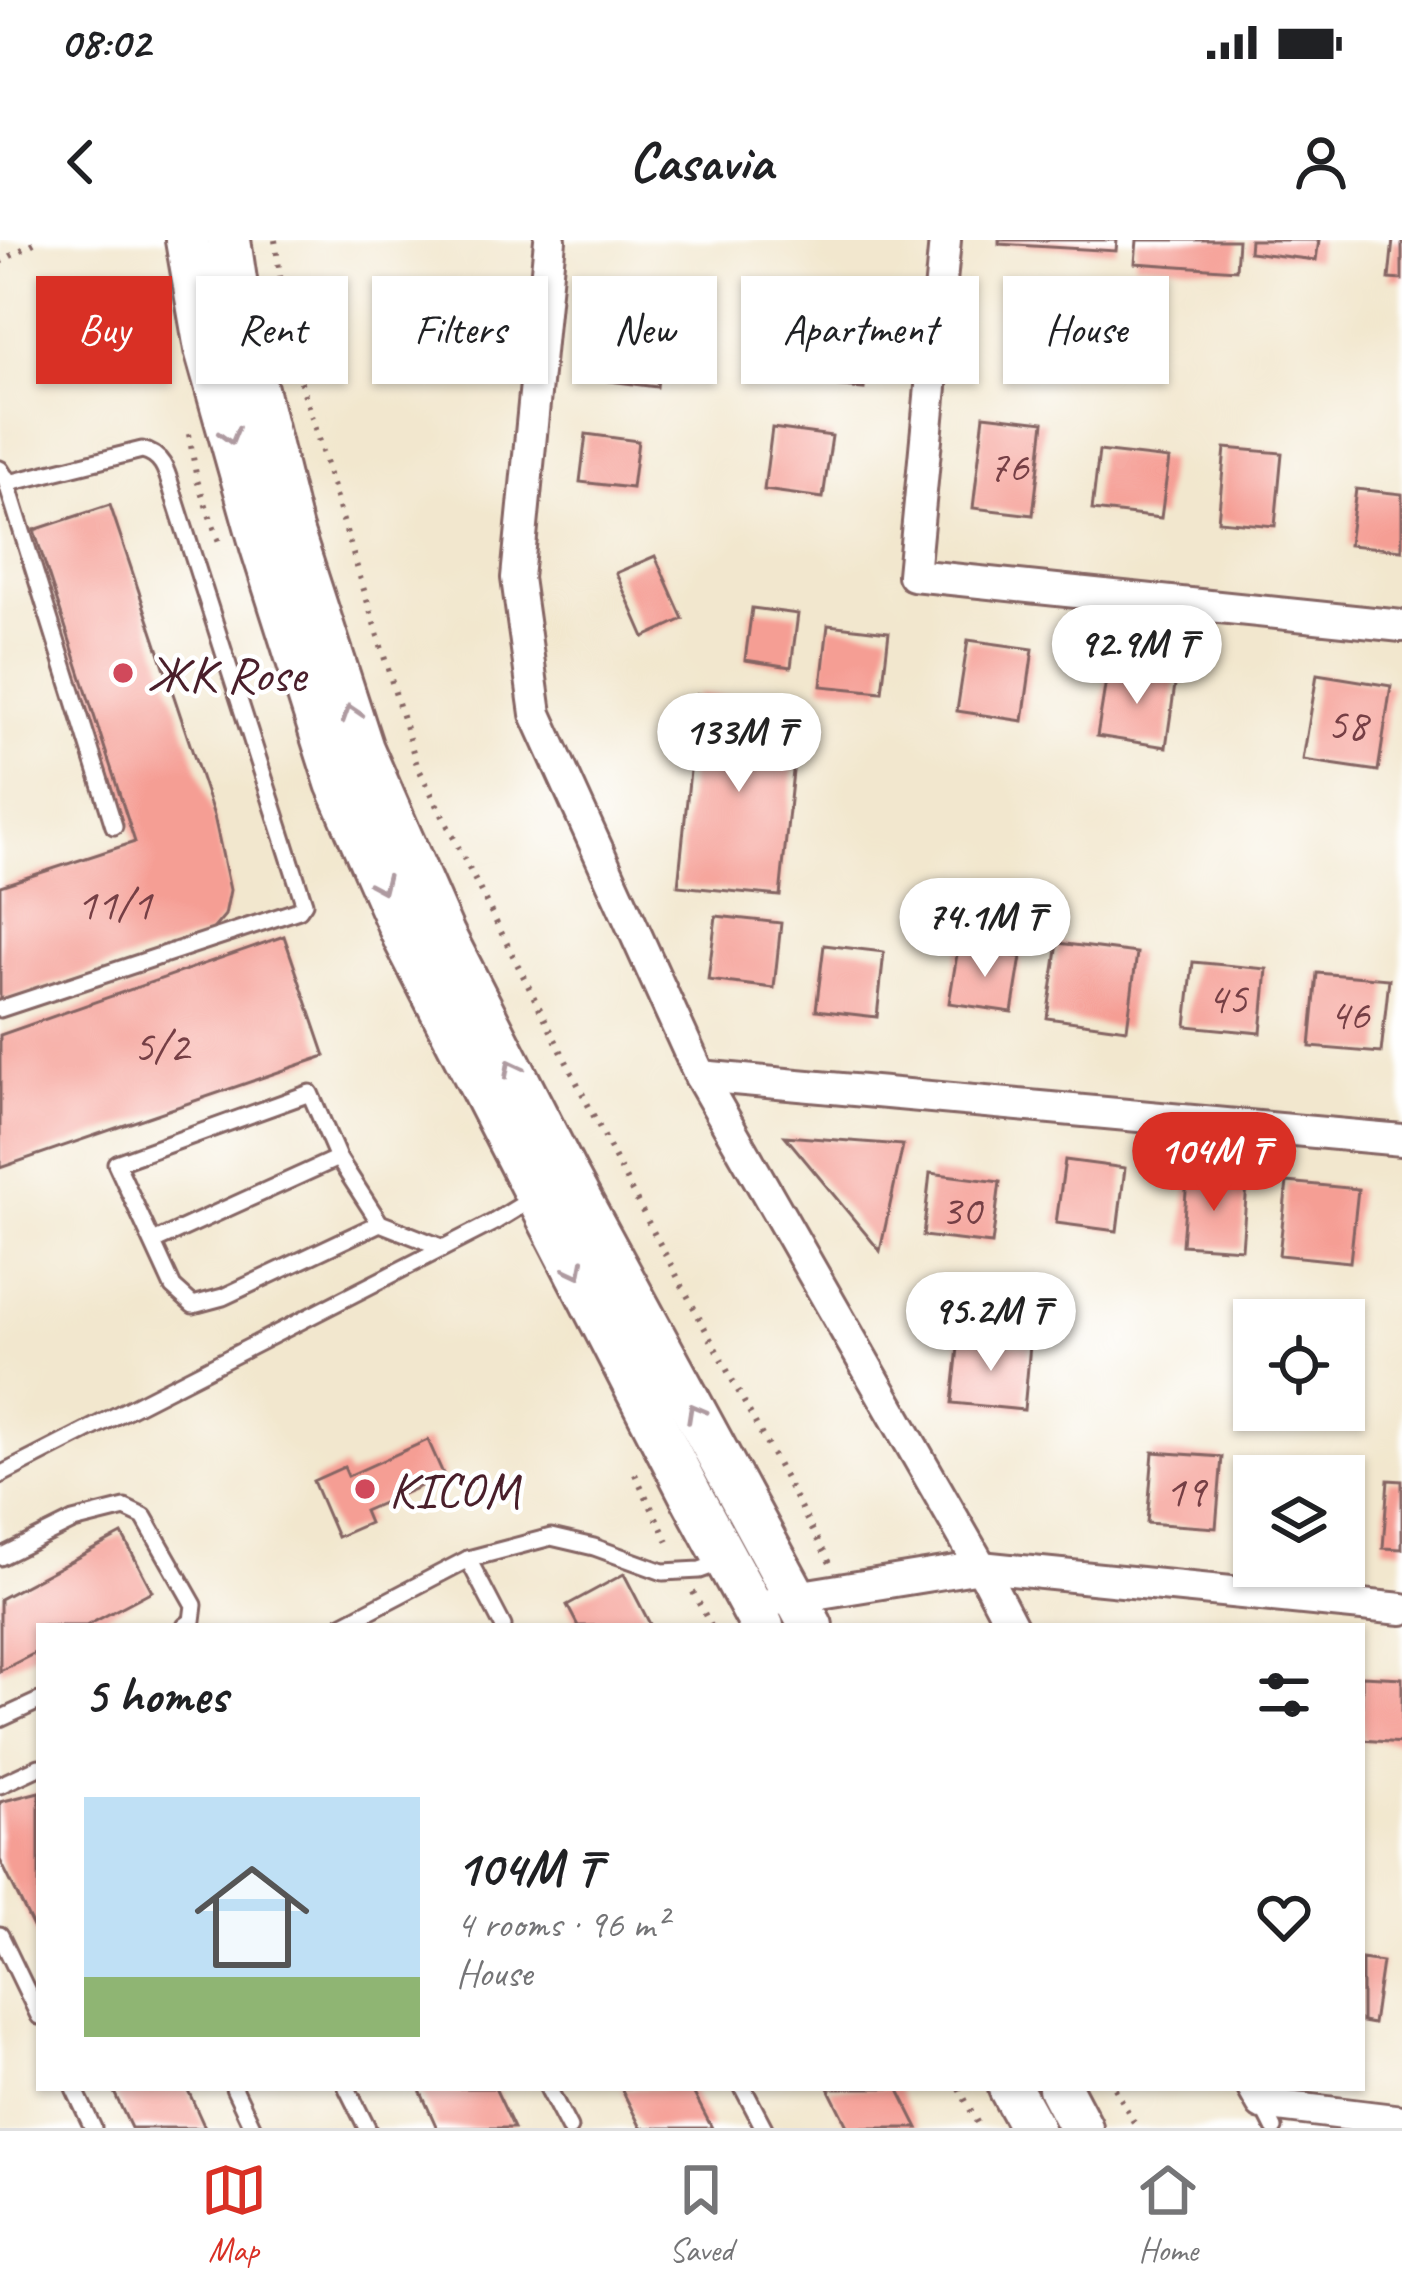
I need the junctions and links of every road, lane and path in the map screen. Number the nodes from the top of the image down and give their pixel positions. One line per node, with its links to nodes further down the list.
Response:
1 (39, 240): 7 (path)
2 (187, 240): 15 (main road, one-way to 15)
3 (229, 240): 15 (main road, one-way to 3)
4 (275, 240): 26 (path)
5 (550, 240): 12 (street)
6 (945, 240): 9 (street)
7 (0, 262)
8 (2, 473): 10 (lane); 11 (lane)
9 (1402, 626)
10 (113, 826)
11 (0, 1010)
12 (700, 1076): 13 (street); 25 (street)
13 (1402, 1140)
14 (338, 1158): 16 (lane); 17 (lane); 17 (lane)
15 (553, 1186): 18 (lane); 20 (main road, one-way to 15); 21 (main road, one-way to 21)
16 (380, 1223): 17 (lane); 18 (lane)
17 (153, 1242)
18 (441, 1247): 19 (lane)
19 (0, 1474)
20 (732, 1479): 21 (lane); 28 (main road)
21 (692, 1497): 24 (main road)
22 (0, 1557): 30 (lane)
23 (468, 1559): 24 (lane); 31 (lane); 32 (lane)
24 (726, 1561): 29 (main road)
25 (981, 1567): 26 (street); 27 (street); 33 (street)
26 (844, 1590): 28 (street)
27 (1402, 1609)
28 (803, 1612): 29 (street)
29 (756, 1615)
30 (189, 1623)
31 (346, 1623)
32 (501, 1623)
33 (1010, 1623)
34 (36, 1702): 35 (lane)
35 (0, 1720)
36 (36, 1768): 37 (lane)
37 (0, 1785)
38 (0, 1935): 39 (lane)
39 (36, 2010)
40 (75, 2091): 51 (lane)
41 (235, 2091): 52 (lane)
42 (348, 2091): 53 (lane)
43 (550, 2091): 54 (lane)
44 (745, 2091): 55 (lane)
45 (960, 2091): 56 (path)
46 (1012, 2091): 57 (main road)
47 (1062, 2091): 58 (main road)
48 (1117, 2091): 59 (path)
49 (1263, 2107): 50 (street)
50 (1402, 2121)
51 (93, 2128)
52 (253, 2128)
53 (367, 2128)
54 (569, 2128)
55 (764, 2128)
56 (980, 2128)
57 (1032, 2128)
58 (1082, 2128)
59 (1137, 2128)

